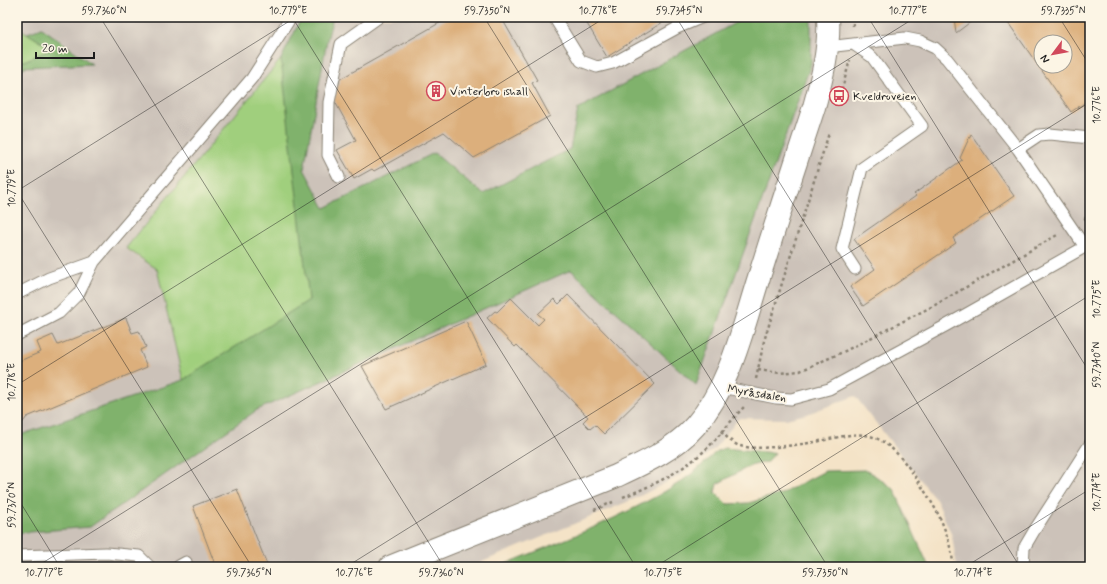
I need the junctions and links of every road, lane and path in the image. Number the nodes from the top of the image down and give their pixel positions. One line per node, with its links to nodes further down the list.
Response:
1 (291, 17): 17 (lane)
2 (379, 17): 13 (lane)
3 (554, 17): 4 (lane)
4 (703, 17)
5 (828, 17): 8 (street)
6 (853, 17): 7 (path)
7 (852, 44): 8 (lane); 9 (path); 12 (lane); 18 (lane)
8 (827, 47): 22 (street)
9 (839, 101)
10 (831, 128): 21 (path)
11 (1090, 138): 12 (lane)
12 (1018, 149): 15 (lane)
13 (339, 177)
14 (1090, 216): 15 (path)
15 (1072, 226): 16 (lane); 21 (path)
16 (1087, 246): 23 (lane, Myråsdalen)
17 (94, 262): 19 (lane); 20 (lane)
18 (855, 269)
19 (17, 294)
20 (17, 335)
21 (758, 370): 23 (path)
22 (721, 387): 23 (lane, Myråsdalen); 31 (street, Myråsdalen)
23 (754, 393): 24 (path)
24 (721, 432): 26 (path); 32 (path)
25 (1090, 444): 33 (lane)
26 (622, 498)
27 (615, 501): 28 (path)
28 (588, 512)
29 (17, 556): 30 (lane)
30 (150, 567)
31 (390, 567)
32 (954, 567)
33 (1023, 567)

